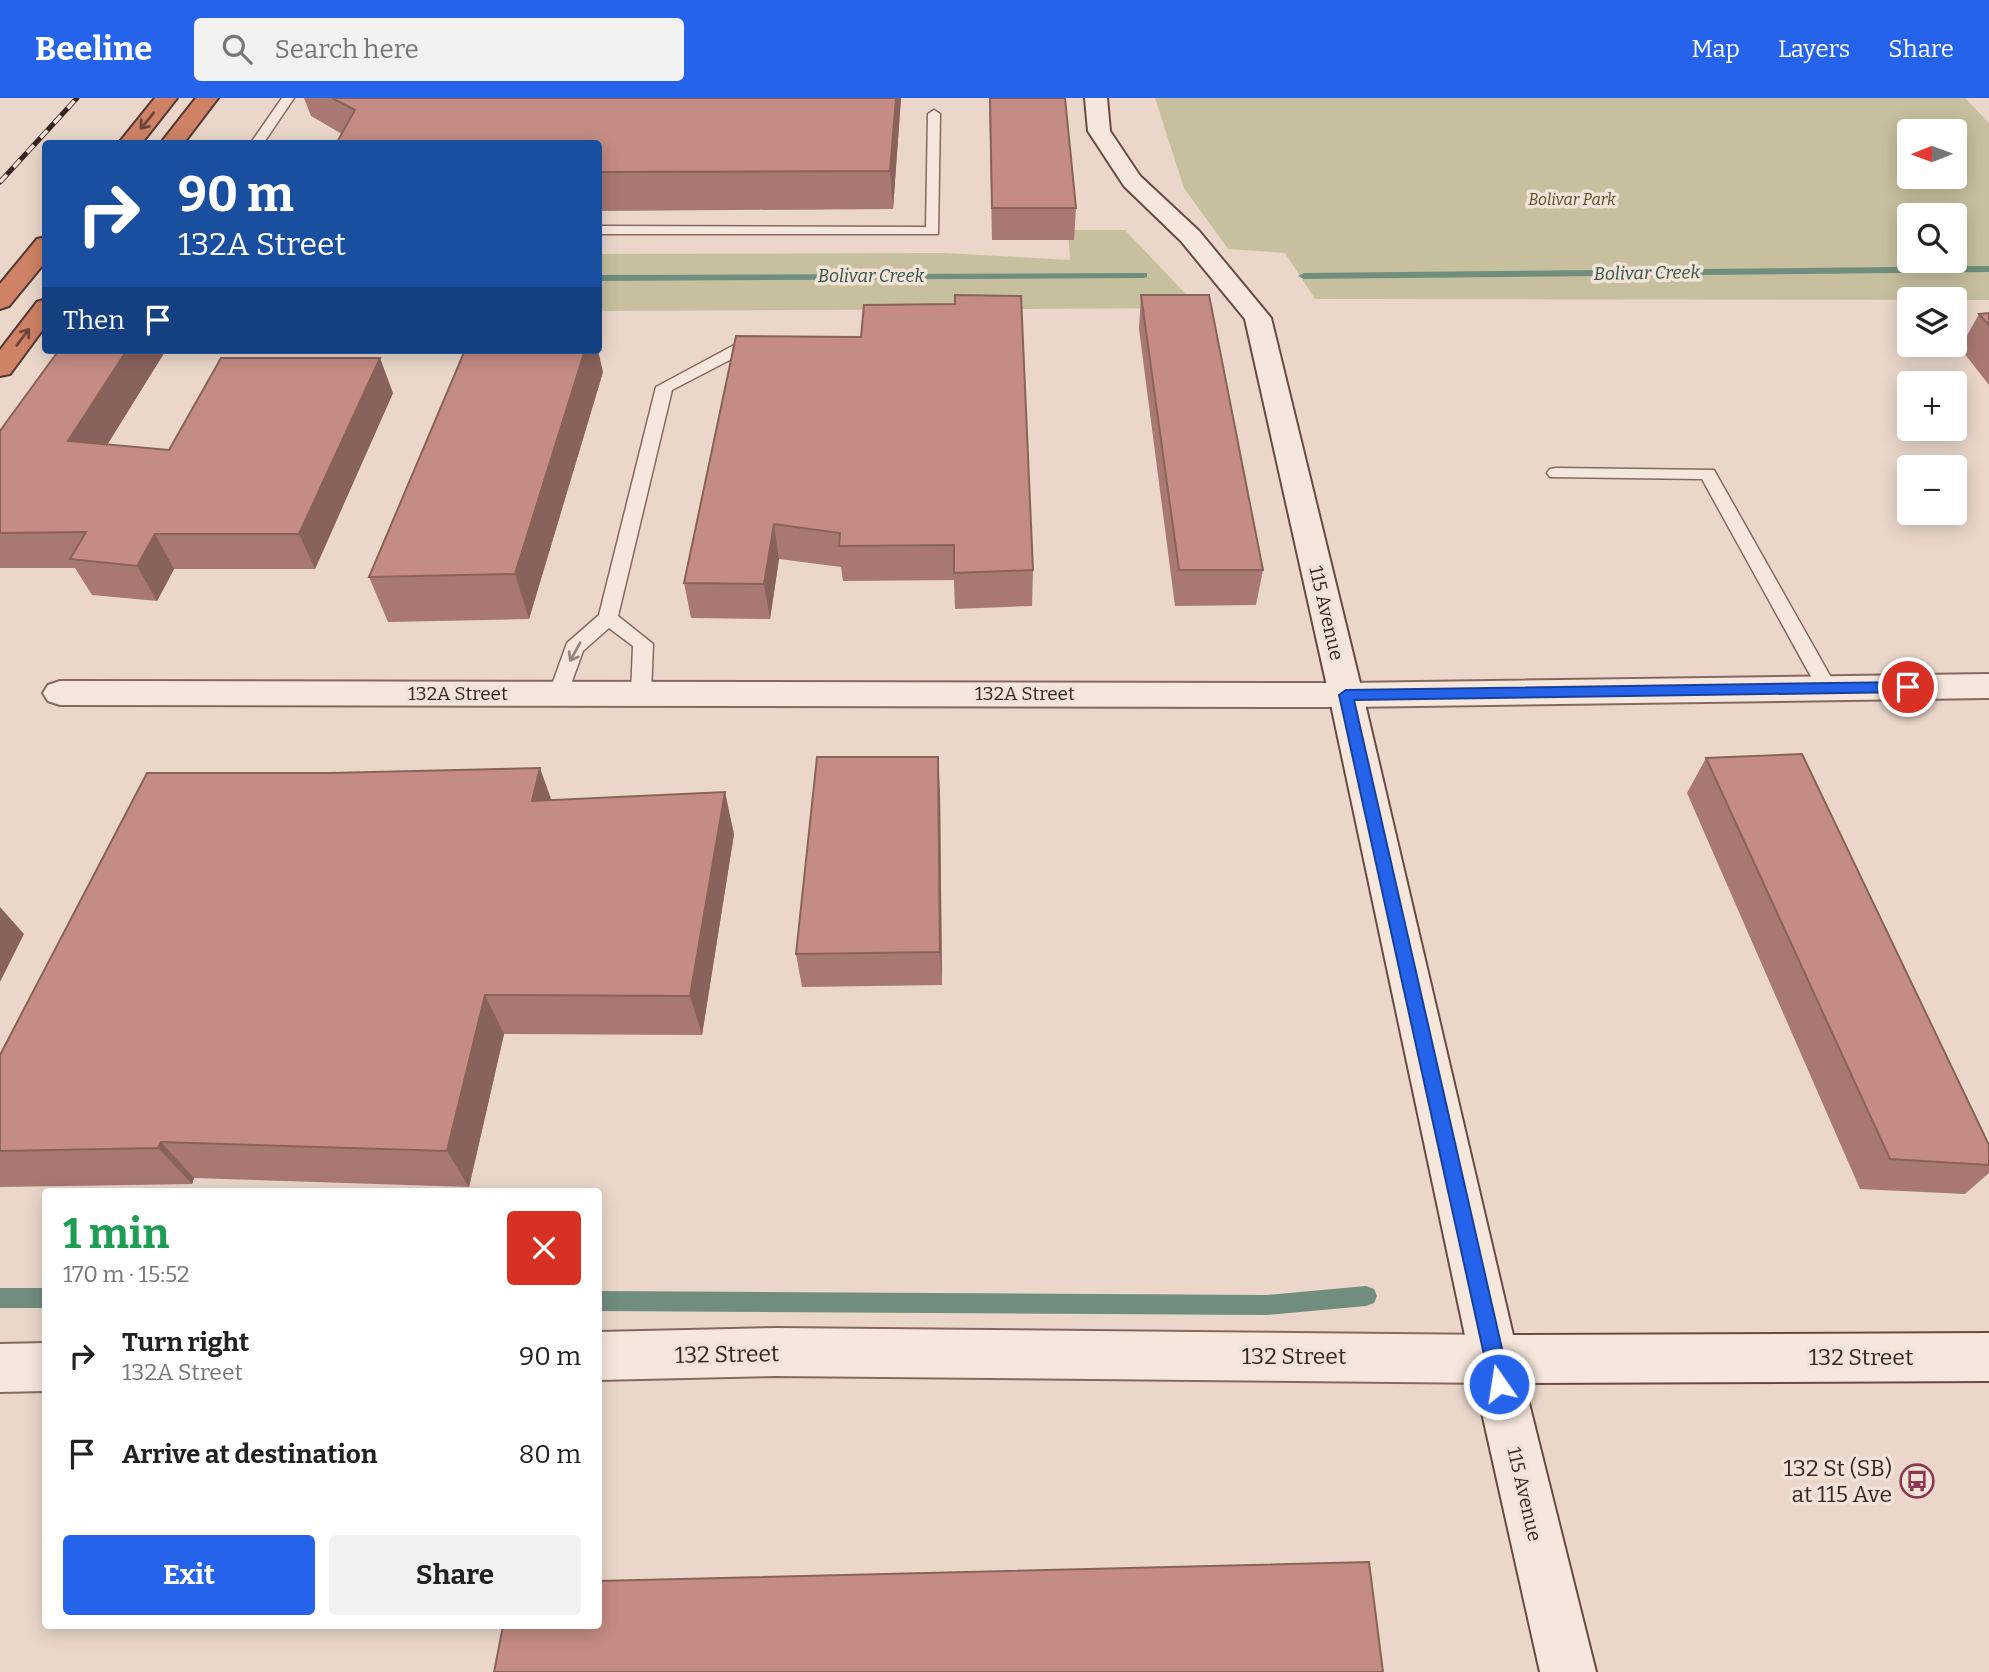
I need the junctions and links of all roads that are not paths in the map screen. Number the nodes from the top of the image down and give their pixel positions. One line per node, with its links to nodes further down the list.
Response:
1 (166, 98): 6 (highway, one-way to 6)
2 (207, 98): 7 (highway)
3 (288, 98): 8 (lane)
4 (1096, 98): 22 (street, 115 Avenue)
5 (934, 114): 9 (lane)
6 (131, 140)
7 (174, 140)
8 (259, 140)
9 (602, 230)
10 (42, 249): 11 (highway)
11 (0, 301)
12 (42, 312): 14 (highway, one-way to 12)
13 (782, 345): 16 (lane)
14 (0, 368)
15 (1556, 473): 18 (lane)
16 (608, 618): 20 (lane, one-way to 20); 21 (lane)
17 (1989, 686): 18 (street, 132A Street)
18 (1827, 688): 22 (street, 132A Street)
19 (60, 694): 20 (street, 132A Street)
20 (559, 694): 21 (street, 132A Street)
21 (641, 694): 22 (street, 132A Street)
22 (1346, 695): 25 (street, 115 Avenue)
23 (602, 1356): 25 (street, 132 Street)
24 (1989, 1357): 25 (street, 132 Street)
25 (1494, 1359): 28 (street, 115 Avenue)
26 (42, 1367): 27 (street)
27 (0, 1368)
28 (1568, 1672)

